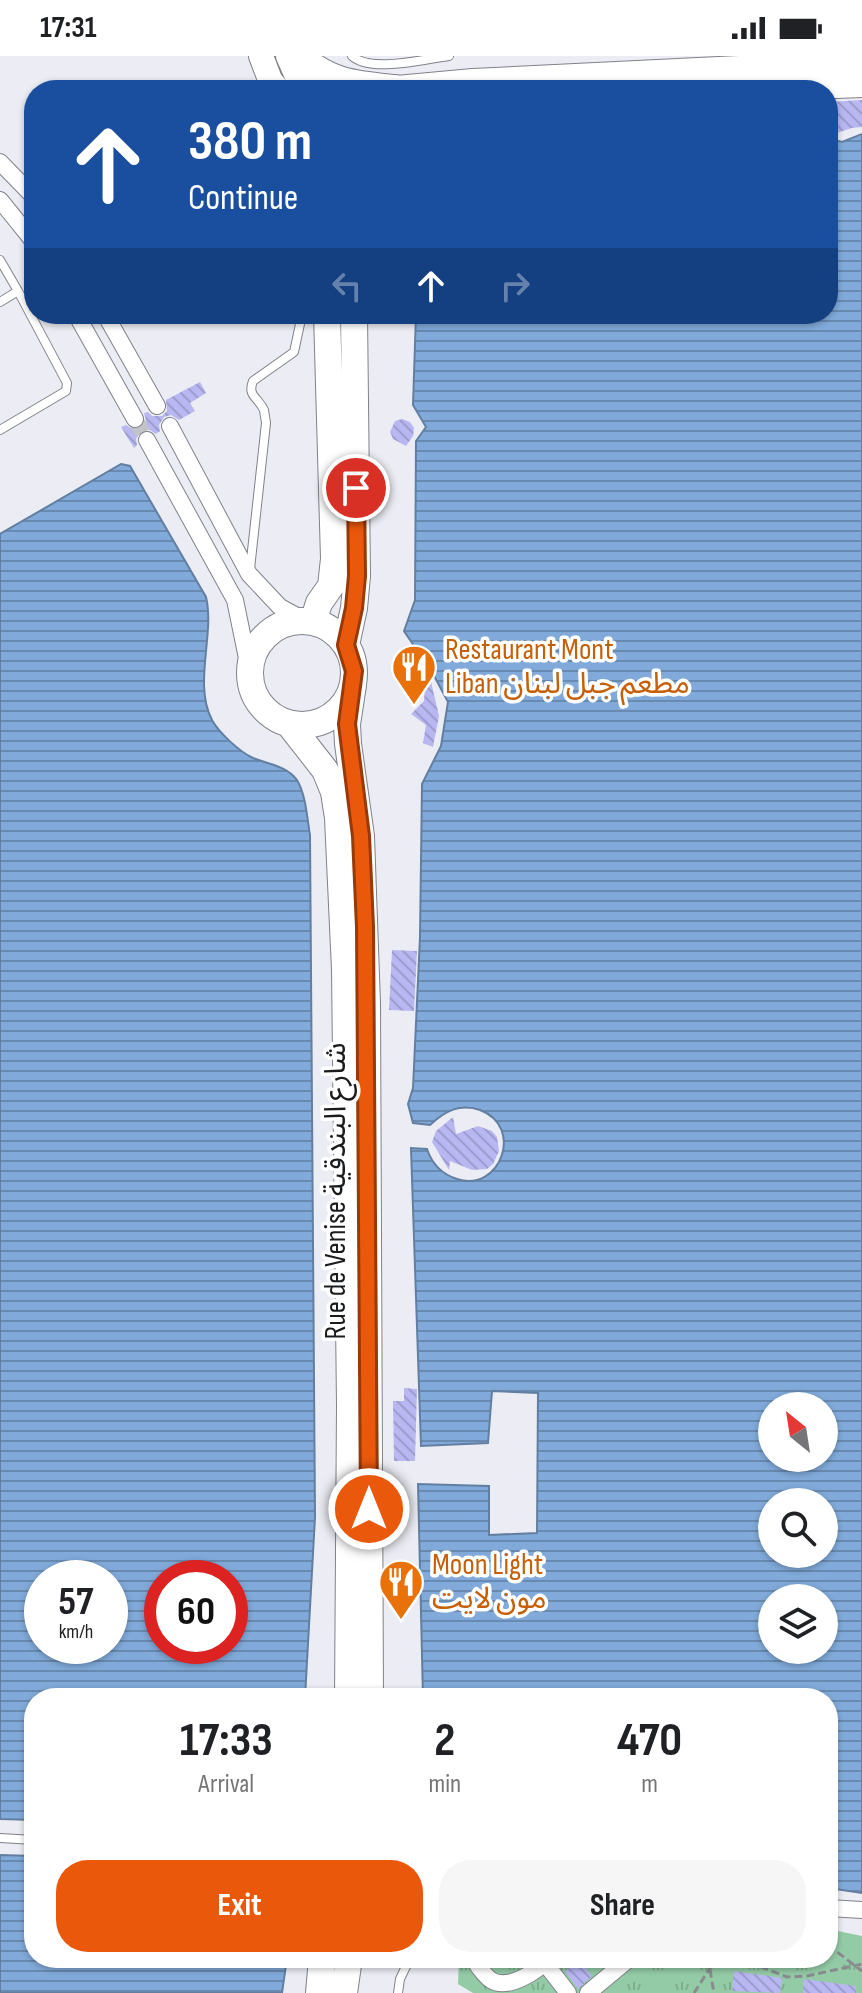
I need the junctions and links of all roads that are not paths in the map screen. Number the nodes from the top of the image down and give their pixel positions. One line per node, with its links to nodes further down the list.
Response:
1 (261, 56): 7 (main road)
2 (288, 56): 8 (main road)
3 (300, 56): 9 (main road)
4 (352, 56): 5 (lane)
5 (449, 56)
6 (862, 63): 10 (main road)
7 (271, 80)
8 (299, 80)
9 (340, 80)
10 (554, 80)
11 (862, 84): 12 (main road)
12 (838, 85)
13 (0, 162): 14 (street)
14 (24, 187)
15 (0, 200): 16 (street)
16 (24, 230)
17 (0, 260): 18 (lane)
18 (18, 291): 19 (lane); 20 (lane)
19 (0, 302)
20 (24, 302)
21 (36, 324): 30 (lane)
22 (82, 324): 28 (street)
23 (111, 324): 27 (street)
24 (300, 324): 32 (lane)
25 (327, 324): 33 (main road)
26 (354, 324): 34 (main road)
27 (157, 406)
28 (135, 419)
29 (170, 426): 32 (street)
30 (0, 430)
31 (147, 440): 35 (street)
32 (249, 574): 33 (street)
33 (308, 621): 34 (main road); 35 (main road)
34 (346, 645): 36 (main road)
35 (249, 668): 37 (main road)
36 (353, 685): 37 (main road); 39 (main road, Rue de Venise شارع البندقية)
37 (289, 724): 38 (main road, Rue de Venise شارع البندقية)
38 (348, 1688)
39 (370, 1688)
40 (0, 1838): 41 (lane)
41 (24, 1839)
42 (838, 1909): 44 (street)
43 (838, 1910): 45 (street)
44 (862, 1910)
45 (862, 1917)
46 (321, 1968): 53 (main road)
47 (348, 1968): 54 (main road)
48 (405, 1968): 55 (lane)
49 (480, 1968): 50 (street)
50 (533, 1968)
51 (551, 1968): 56 (street)
52 (618, 1968): 57 (street)
53 (319, 1993)
54 (344, 1993)
55 (398, 1993)
56 (568, 1993)
57 (588, 1993)

